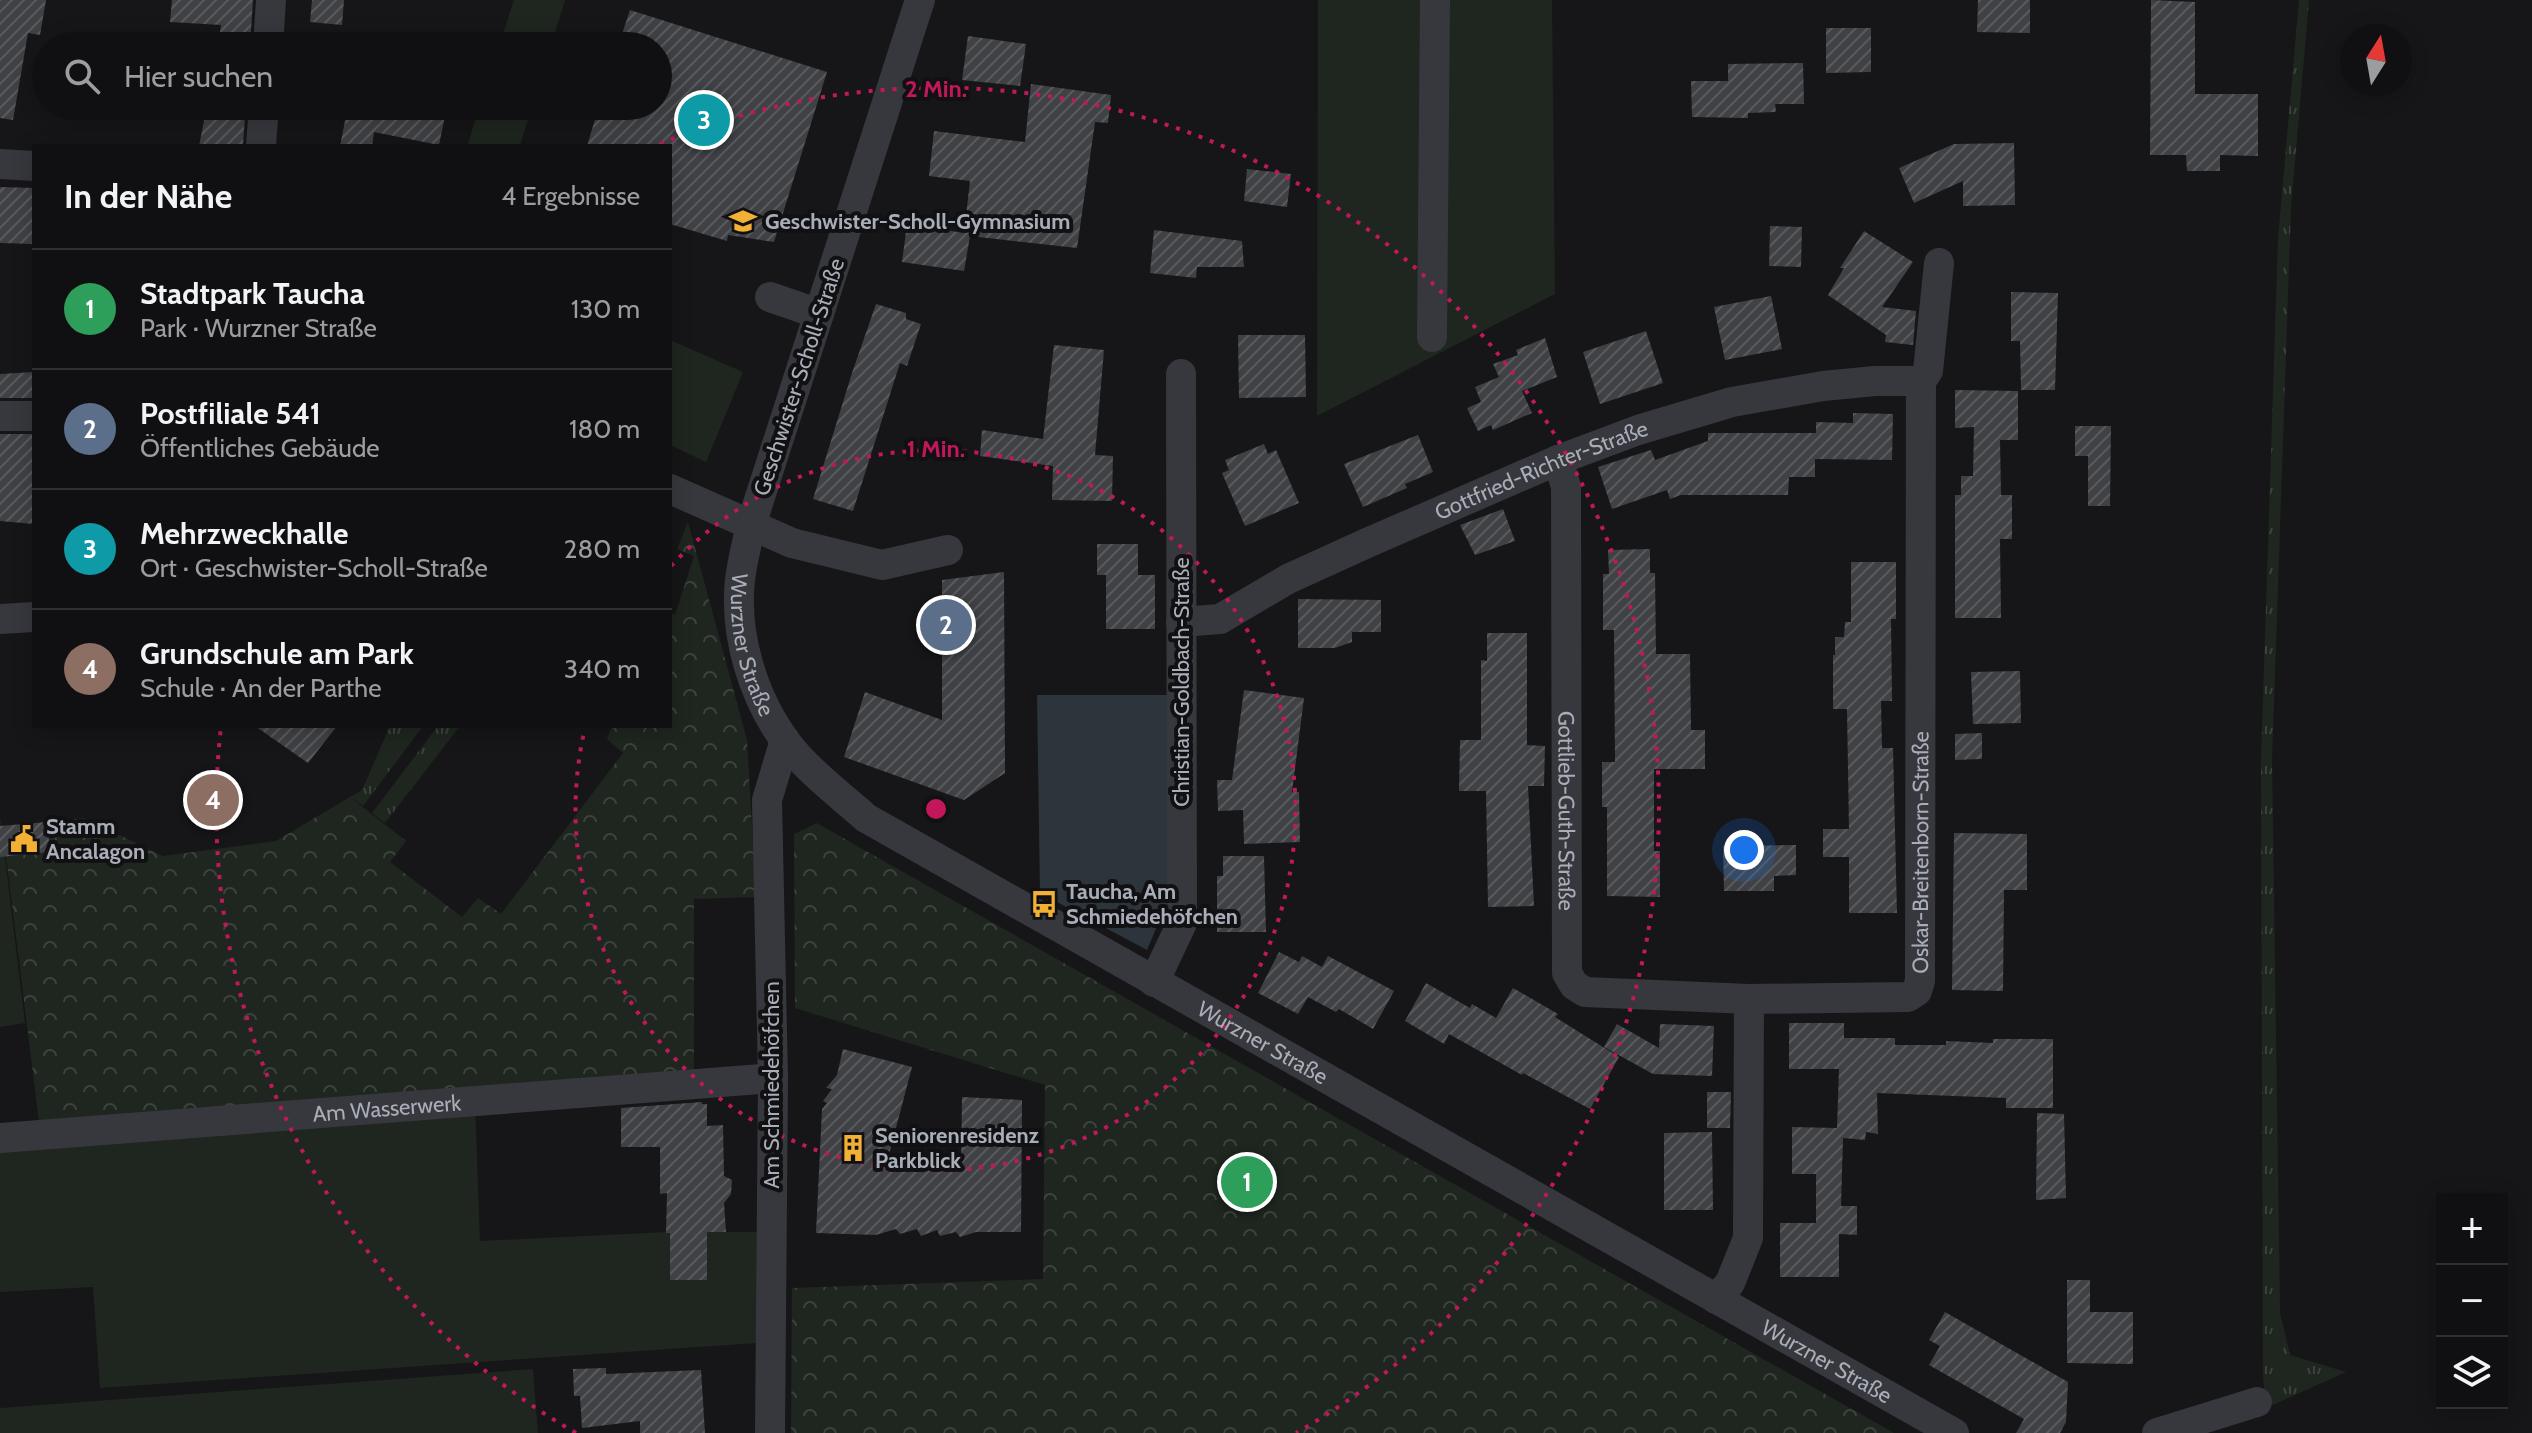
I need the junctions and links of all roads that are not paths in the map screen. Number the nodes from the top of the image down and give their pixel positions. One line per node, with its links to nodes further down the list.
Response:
1 (271, 0): 4 (street)
2 (920, 0): 11 (street, Geschwister-Scholl-Straße)
3 (1435, 0): 12 (street)
4 (269, 32)
5 (263, 120): 6 (street)
6 (261, 144)
7 (0, 164): 8 (street)
8 (32, 166)
9 (1939, 263): 14 (street)
10 (770, 297): 11 (street)
11 (819, 314): 19 (street, Geschwister-Scholl-Straße)
12 (1432, 337)
13 (1181, 374): 23 (street, Christian-Goldbach-Straße)
14 (1921, 381): 17 (street, Gottfried-Richter-Straße); 26 (street, Oskar-Breitenborn-Straße)
15 (0, 416): 16 (street)
16 (32, 416)
17 (1558, 460): 23 (street, Gottfried-Richter-Straße); 26 (street, Gottlieb-Guth-Straße)
18 (672, 490): 19 (street)
19 (751, 525): 20 (street); 24 (street, Wurzner Straße)
20 (948, 550)
21 (32, 617): 22 (street)
22 (0, 619)
23 (1181, 622): 25 (street, Christian-Goldbach-Straße)
24 (785, 740): 25 (street, Wurzner Straße); 27 (street, Am Schmiedehöfchen)
25 (1154, 982): 29 (street, Wurzner Straße)
26 (1749, 999): 29 (street)
27 (773, 1078): 28 (street, Am Wasserwerk); 31 (street, Am Schmiedehöfchen)
28 (0, 1138)
29 (1716, 1299): 32 (street, Wurzner Straße)
30 (2257, 1402): 33 (street)
31 (770, 1433)
32 (1954, 1433)
33 (2157, 1433)

